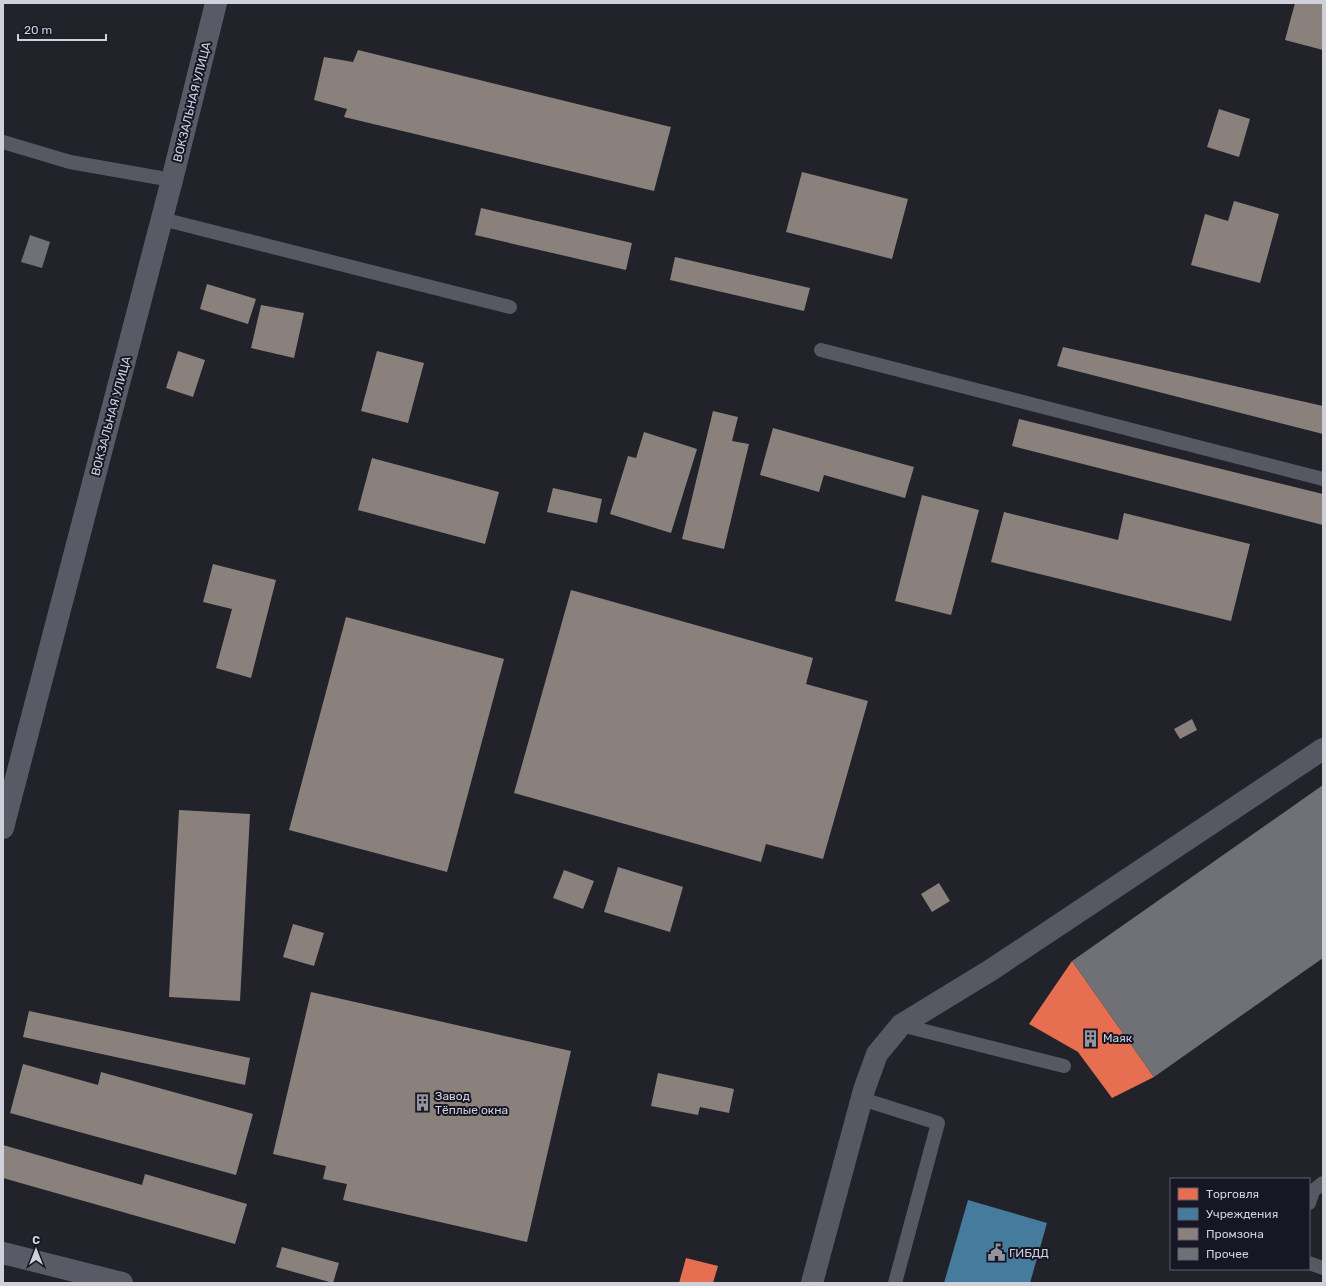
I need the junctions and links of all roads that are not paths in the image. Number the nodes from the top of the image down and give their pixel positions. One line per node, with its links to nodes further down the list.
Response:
1 (216, 3): 3 (street, ВОКЗАЛЬНАЯ УЛИЦА)
2 (3, 142): 3 (lane)
3 (172, 180): 4 (street, ВОКЗАЛЬНАЯ УЛИЦА)
4 (162, 219): 5 (lane); 9 (street, ВОКЗАЛЬНАЯ УЛИЦА)
5 (510, 306)
6 (822, 350): 7 (lane)
7 (1323, 479)
8 (1323, 749): 10 (street)
9 (3, 828)
10 (901, 1025): 11 (lane); 12 (street)
11 (1064, 1066)
12 (862, 1099): 19 (street); 20 (lane)
13 (1323, 1183): 14 (lane)
14 (1310, 1200)
15 (3, 1253): 18 (street)
16 (1310, 1264): 17 (lane)
17 (1323, 1268)
18 (122, 1283)
19 (812, 1283)
20 (895, 1283)

